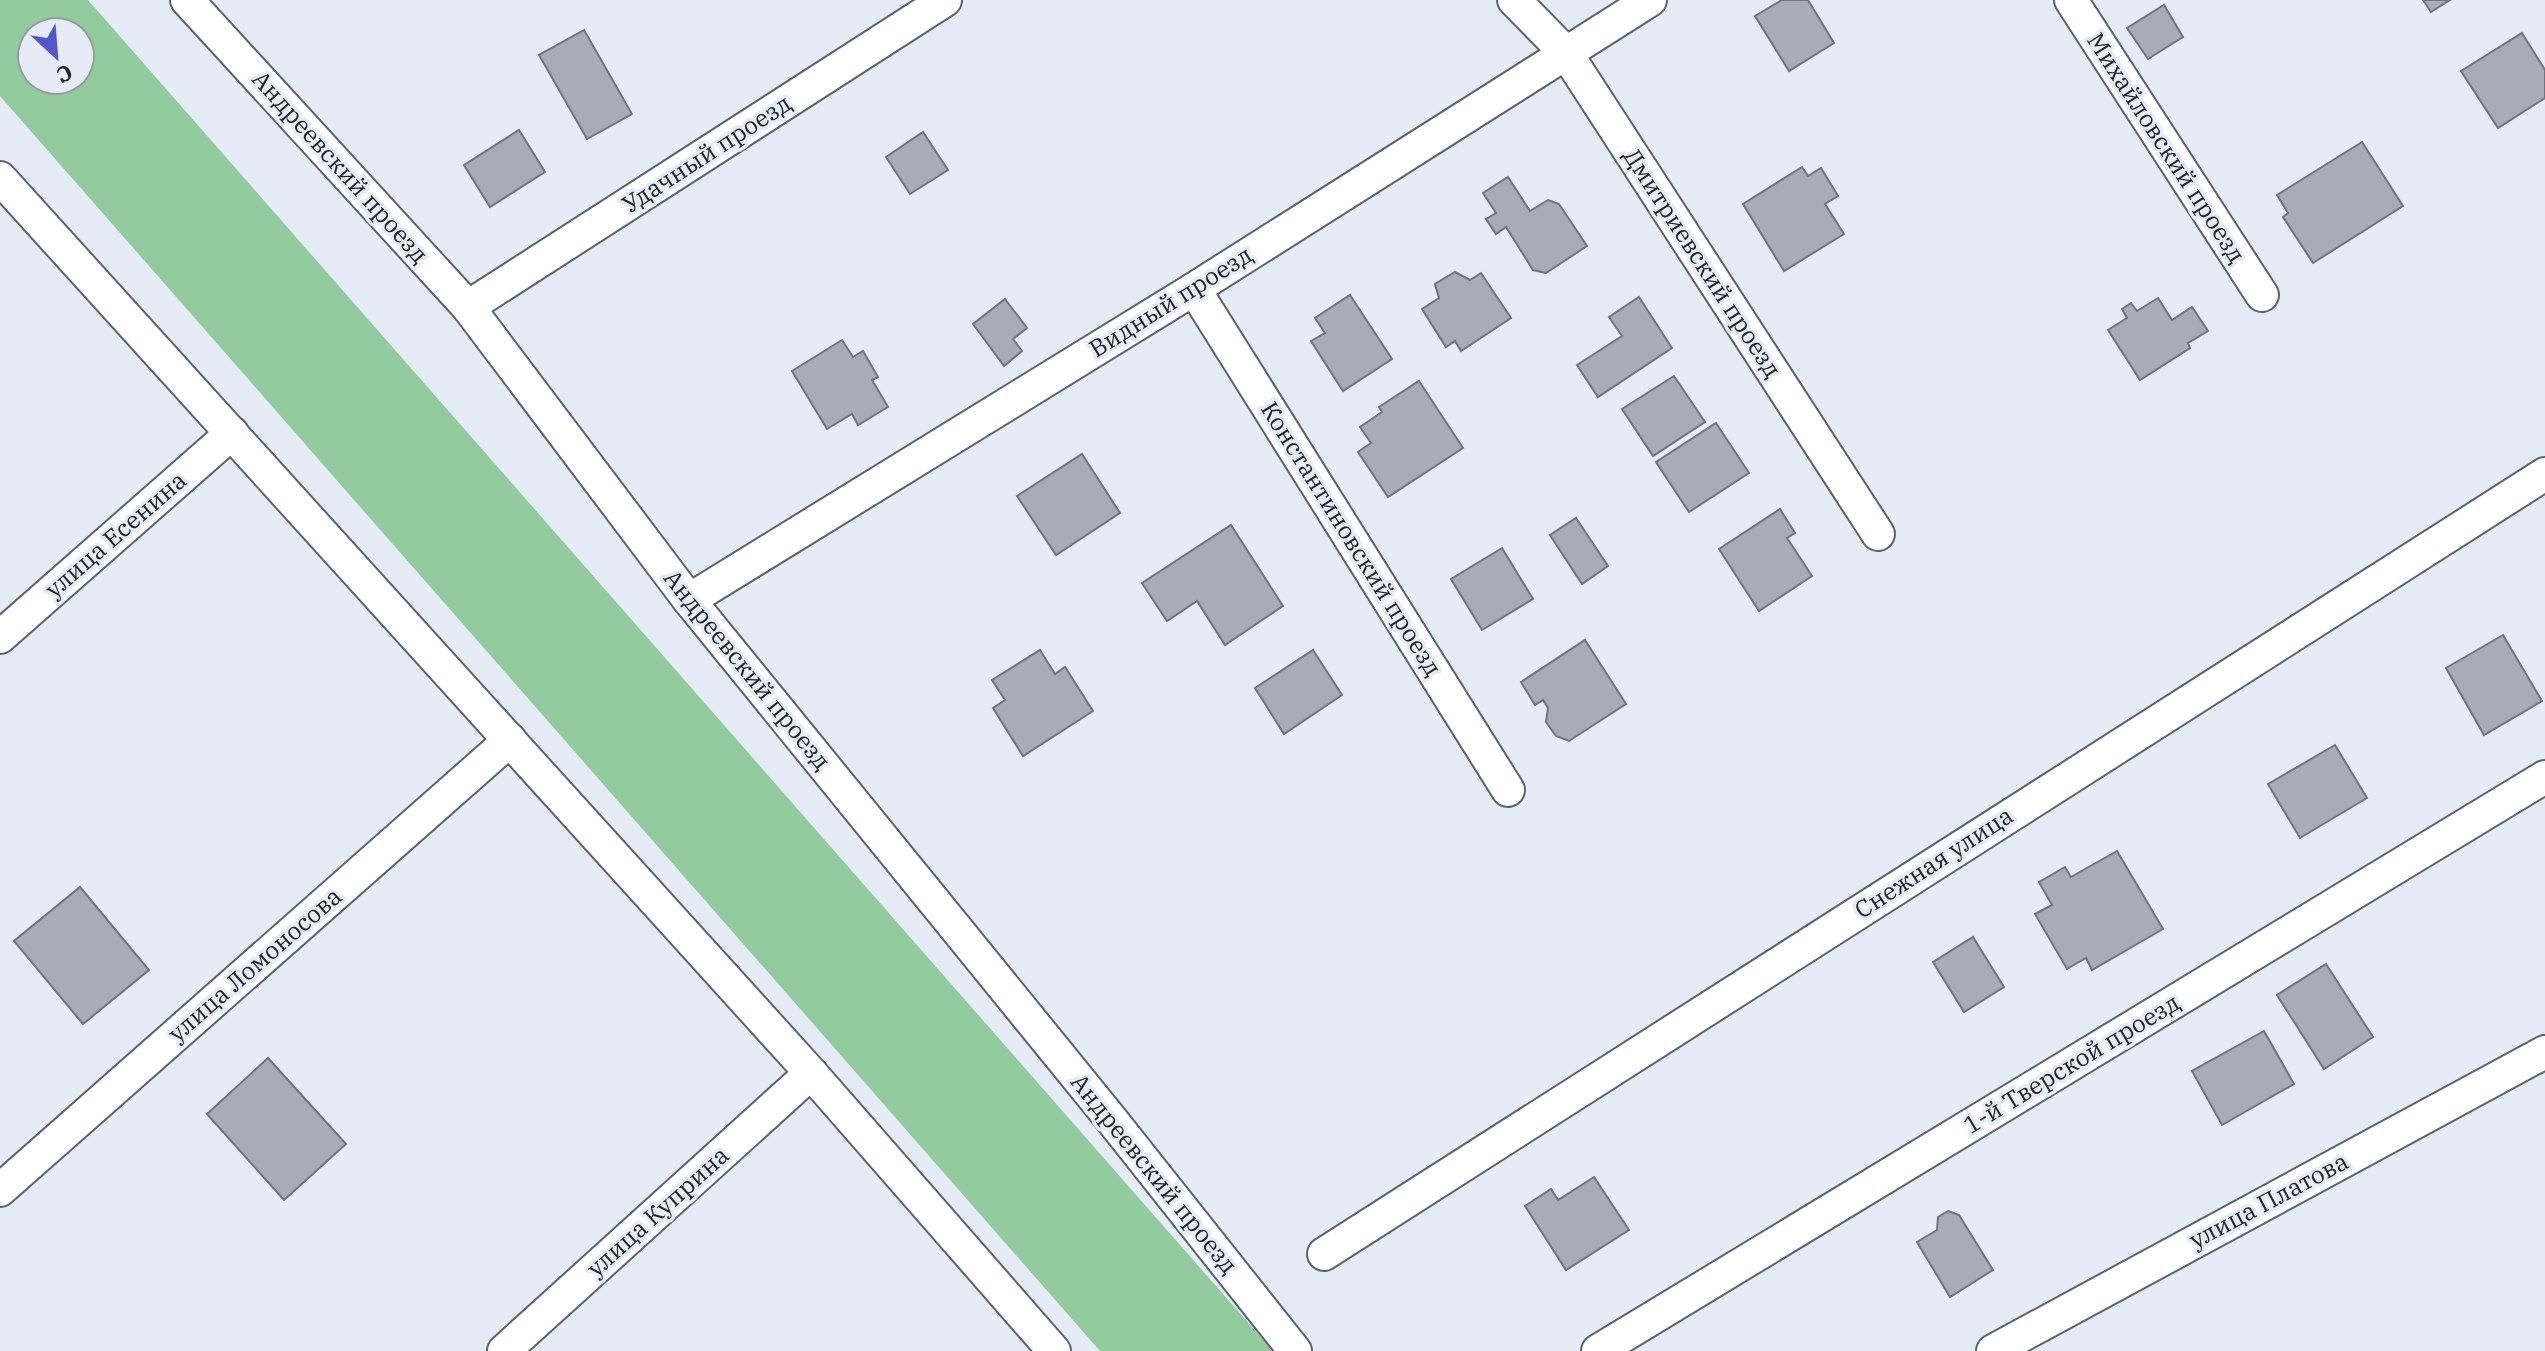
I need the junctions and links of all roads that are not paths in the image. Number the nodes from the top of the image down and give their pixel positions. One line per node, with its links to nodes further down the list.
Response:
1 (187, 0): 10 (street, Андреевский проезд)
2 (945, 0): 10 (street, Удачный проезд)
3 (1514, 0): 6 (street, Дмитриевский проезд)
4 (1650, 0): 6 (street, Видный проезд)
5 (2071, 0): 9 (street, Михайловский проезд)
6 (1566, 53): 8 (street, Видный проезд); 13 (street, Дмитриевский проезд)
7 (0, 178): 11 (street)
8 (1194, 289): 14 (street, Видный проезд); 18 (street, Константиновский проезд)
9 (2262, 295)
10 (468, 307): 14 (street, Андреевский проезд)
11 (232, 433): 15 (street, улица Есенина); 16 (street)
12 (2545, 474): 22 (street, Снежная улица)
13 (1878, 534)
14 (689, 600): 25 (street, Андреевский проезд)
15 (0, 637)
16 (510, 740): 20 (street); 21 (street, улица Ломоносова)
17 (2545, 777): 26 (street, 1-й Тверской проезд)
18 (1508, 790)
19 (2545, 1052): 27 (street, улица Платова)
20 (811, 1073): 23 (street, улица Куприна); 24 (street)
21 (0, 1190)
22 (1324, 1254)
23 (504, 1351)
24 (1054, 1351)
25 (1295, 1351)
26 (1598, 1351)
27 (1993, 1351)

